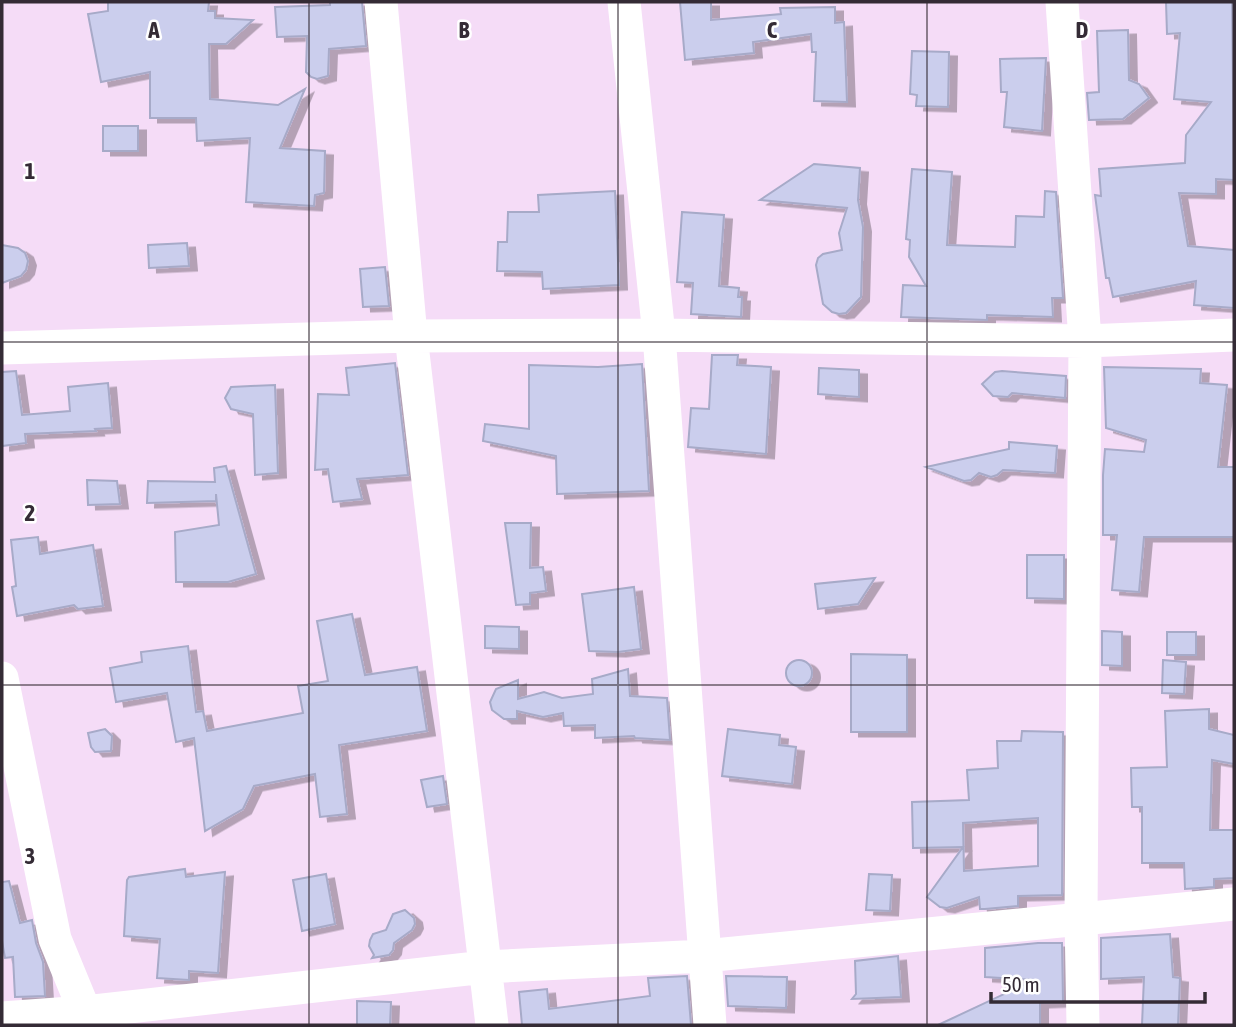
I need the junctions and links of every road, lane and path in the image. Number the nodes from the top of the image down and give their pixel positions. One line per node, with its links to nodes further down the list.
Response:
1 (382, 2): 4 (street)
2 (624, 2): 5 (street)
3 (1062, 2): 7 (street)
4 (411, 335): 5 (street); 8 (street); 13 (street)
5 (660, 335): 7 (street); 12 (street)
6 (1234, 335): 7 (street)
7 (1084, 341): 11 (street)
8 (2, 348)
9 (2, 678): 15 (street)
10 (1234, 904): 11 (street)
11 (1081, 918): 12 (street); 18 (street)
12 (704, 956): 13 (street); 17 (street)
13 (485, 967): 15 (street); 16 (street)
14 (2, 1018): 15 (street)
15 (86, 1019)
16 (492, 1025)
17 (710, 1025)
18 (1083, 1025)

